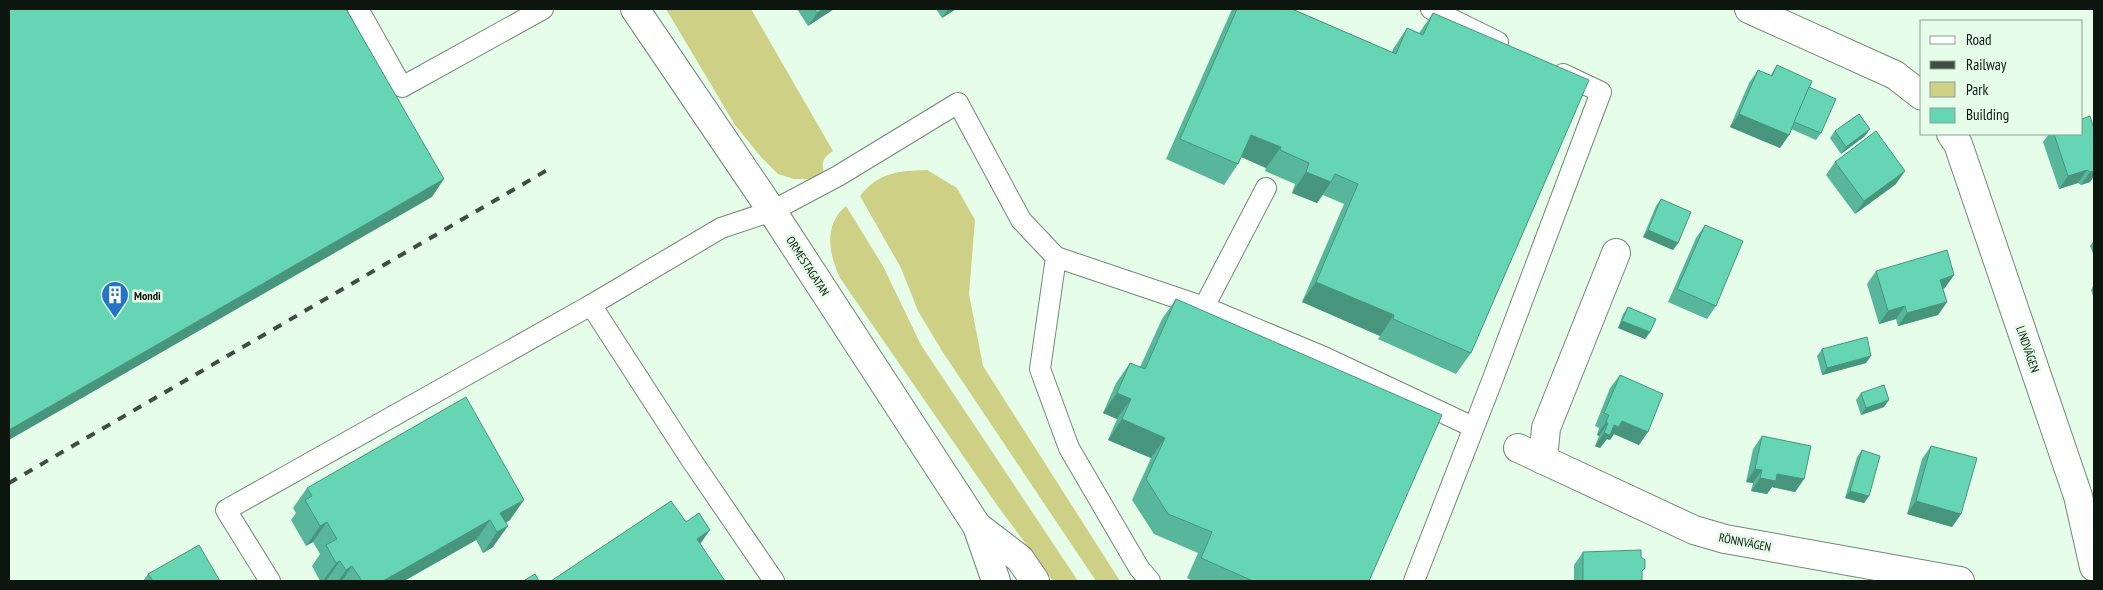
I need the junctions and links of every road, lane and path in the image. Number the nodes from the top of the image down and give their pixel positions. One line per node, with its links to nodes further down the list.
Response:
1 (358, 9): 2 (lane)
2 (543, 9)
3 (635, 9): 11 (street, ORMESTAGATAN)
4 (1749, 9): 8 (street)
5 (1432, 10): 6 (lane)
6 (1512, 49)
7 (1547, 66): 16 (lane)
8 (1920, 94)
9 (1952, 135): 20 (street, LINDVÄGEN)
10 (1266, 188): 15 (lane)
11 (772, 211): 13 (lane); 14 (lane); 19 (street, ORMESTAGATAN)
12 (1616, 253): 18 (street)
13 (1056, 257): 15 (lane); 25 (lane)
14 (591, 305): 21 (lane); 22 (lane)
15 (1204, 307): 16 (lane)
16 (1473, 427): 26 (lane)
17 (1518, 448): 18 (street, RÖNNVÄGEN)
18 (1543, 460): 27 (street, RÖNNVÄGEN)
19 (977, 526): 23 (street, ORMESTAGATAN); 24 (street, ORMESTAGATAN)
20 (2094, 568)
21 (270, 581)
22 (774, 581)
23 (996, 581)
24 (1035, 581)
25 (1150, 581)
26 (1414, 581)
27 (1960, 581)

